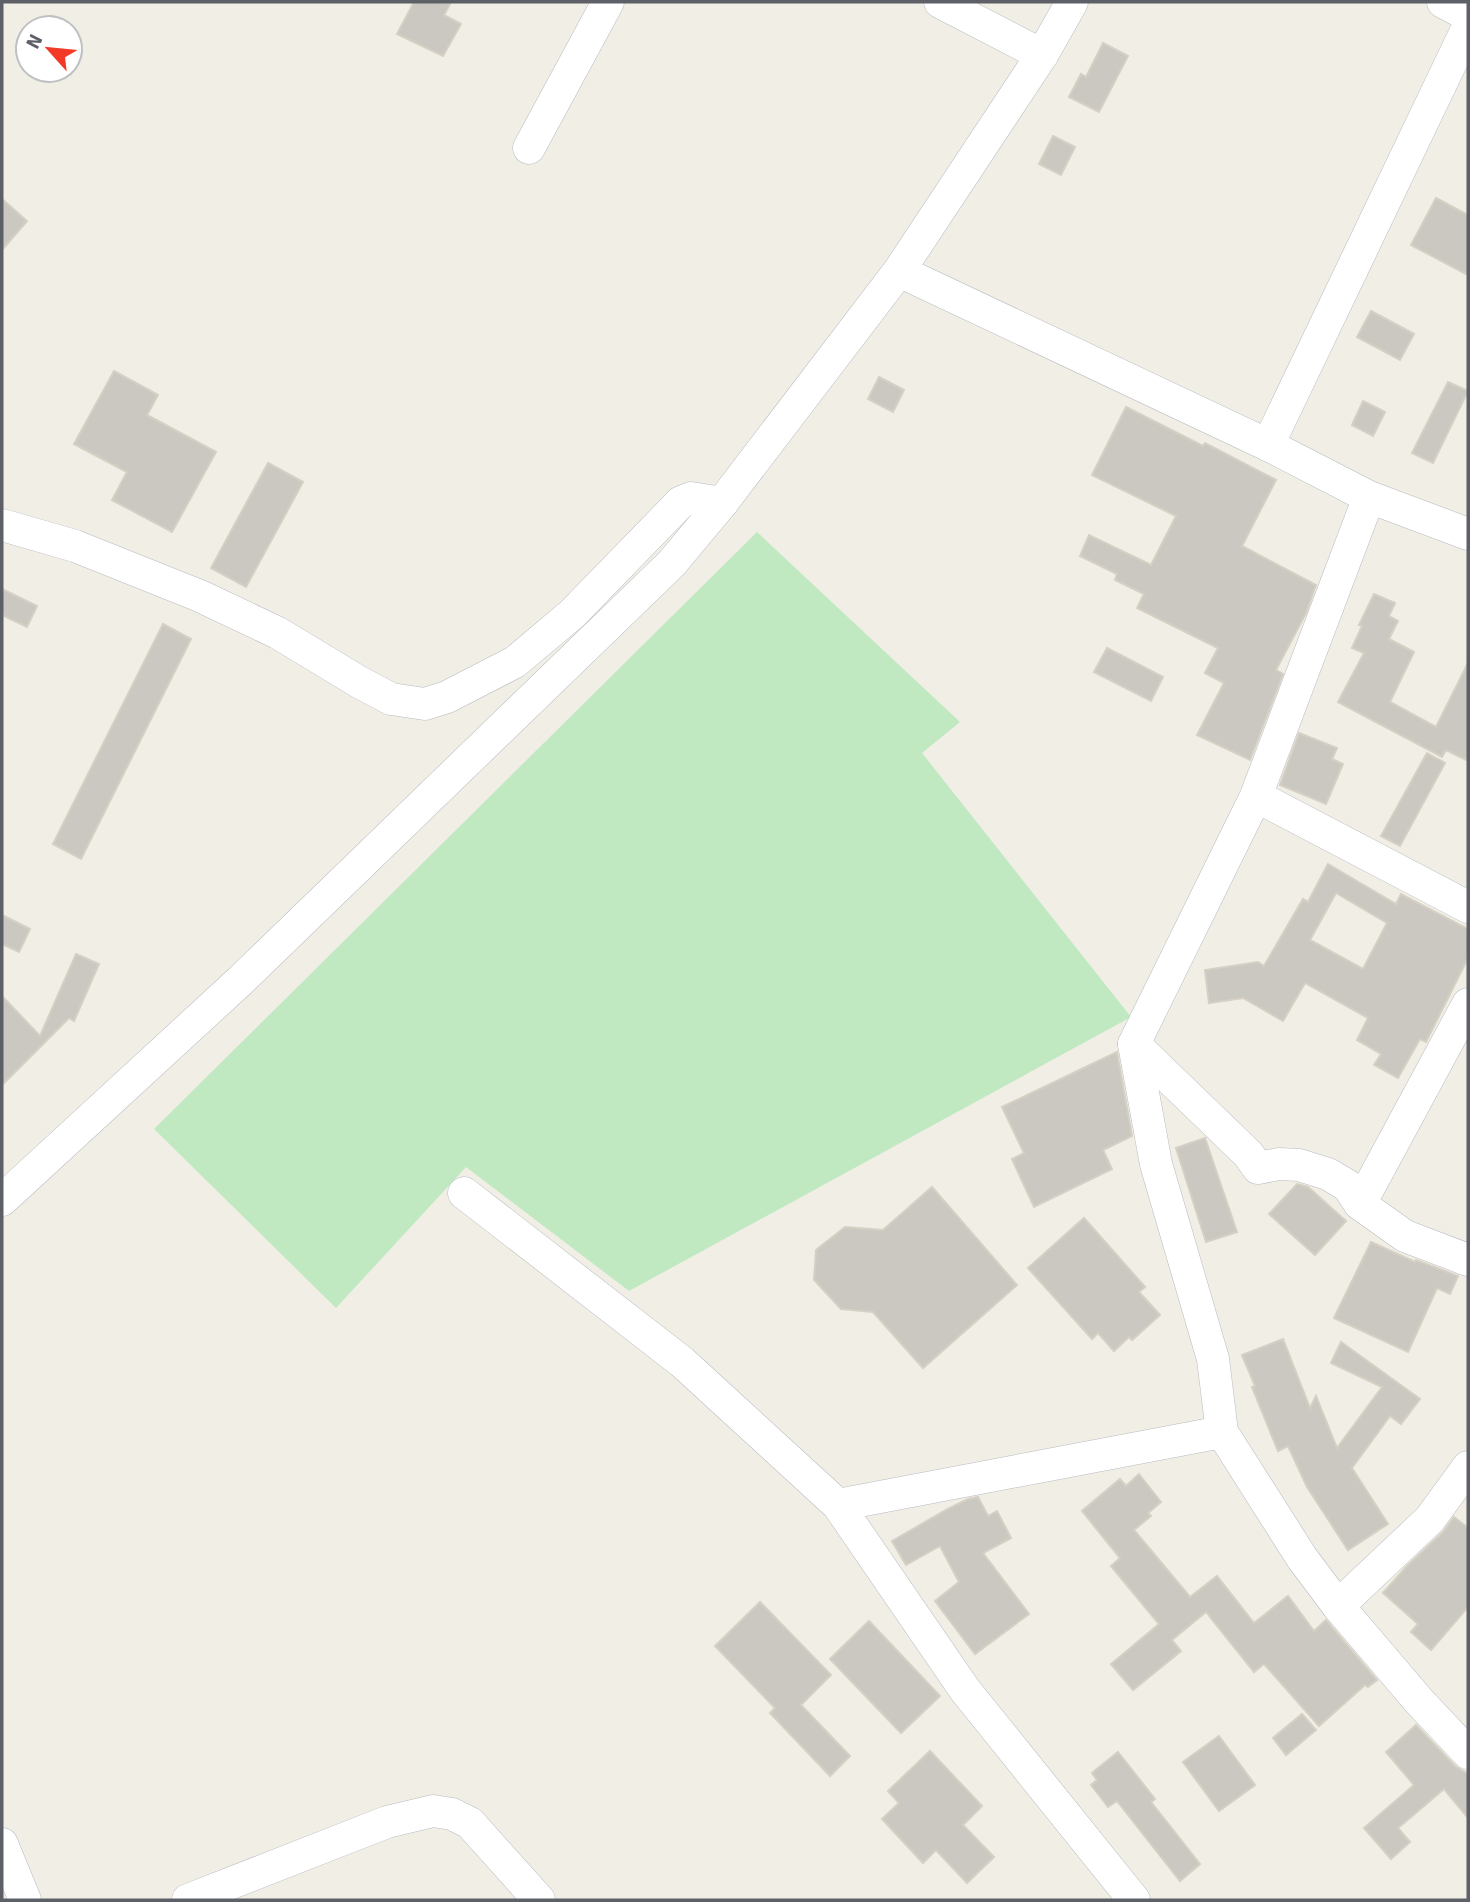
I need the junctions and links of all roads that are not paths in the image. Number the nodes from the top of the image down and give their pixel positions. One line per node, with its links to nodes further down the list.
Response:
1 (608, 2): 8 (street)
2 (940, 2): 7 (street)
3 (1072, 2): 7 (street)
4 (1443, 2): 5 (street)
5 (1468, 15)
6 (1468, 27): 10 (street)
7 (1042, 55): 9 (street)
8 (529, 148)
9 (899, 271): 10 (street); 12 (street)
10 (1268, 445): 11 (street)
11 (1369, 497): 14 (street); 15 (street)
12 (722, 503): 13 (street); 20 (street)
13 (2, 525)
14 (1468, 534)
15 (1256, 796): 16 (street); 18 (street)
16 (1468, 907)
17 (1468, 1004): 21 (street)
18 (1134, 1044): 21 (street); 23 (street)
19 (464, 1193): 25 (street)
20 (2, 1200)
21 (1360, 1204): 22 (street)
22 (1468, 1260)
23 (1222, 1432): 25 (street); 26 (street)
24 (1468, 1467): 26 (street)
25 (838, 1505): 32 (street)
26 (1338, 1606): 27 (street)
27 (1468, 1753)
28 (2, 1844): 29 (street)
29 (25, 1900)
30 (188, 1900): 31 (street)
31 (539, 1900)
32 (1133, 1900)

